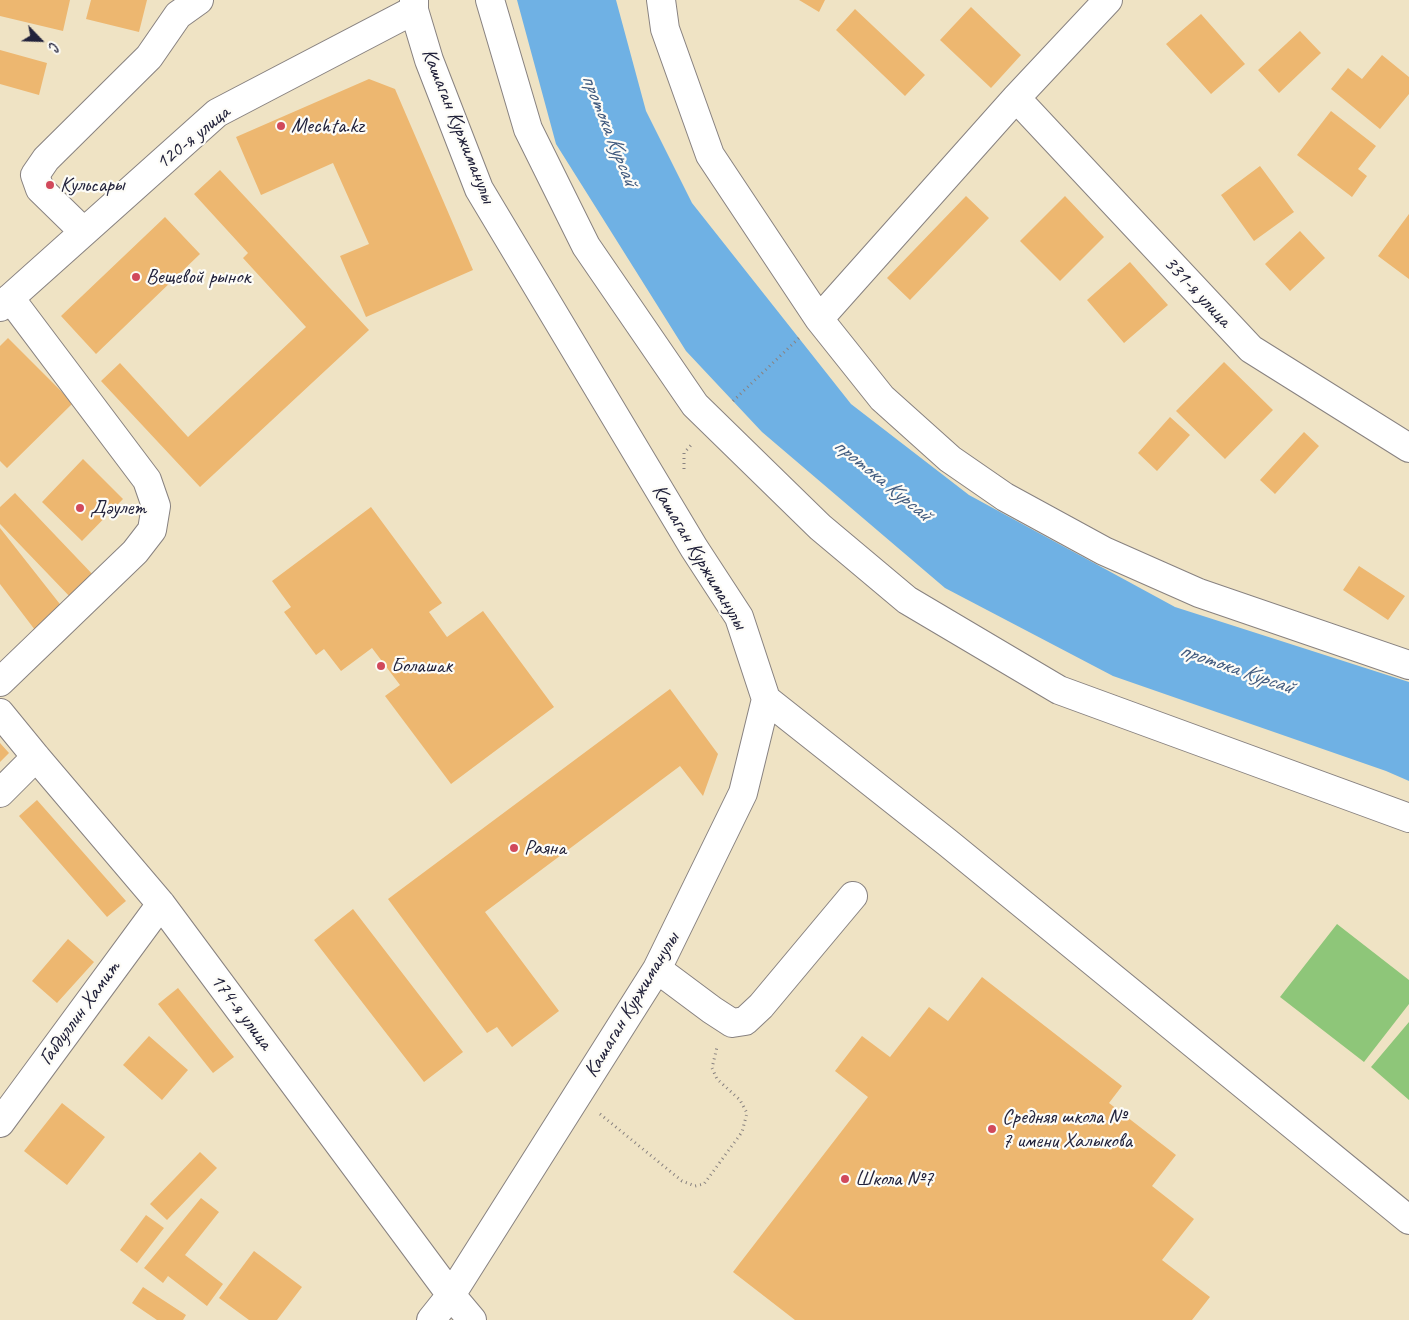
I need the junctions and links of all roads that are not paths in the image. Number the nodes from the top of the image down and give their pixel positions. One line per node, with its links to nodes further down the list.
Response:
1 (199, 0): 7 (street)
2 (490, 0): 17 (street)
3 (661, 0): 9 (street)
4 (1108, 0): 6 (street)
5 (414, 5): 7 (street, 120-я улица); 13 (street, Кашаган Куржиманулы)
6 (1016, 98): 9 (street); 10 (street, 331-я улица)
7 (84, 232): 8 (street, 120-я улица)
8 (5, 302): 12 (street)
9 (819, 319): 11 (street)
10 (1409, 448)
11 (1409, 665)
12 (0, 682)
13 (766, 699): 20 (street, Кашаган Куржиманулы); 22 (street)
14 (0, 713): 15 (street, 174-я улица)
15 (36, 757): 16 (street); 19 (street, 174-я улица)
16 (0, 794)
17 (1409, 818)
18 (852, 896): 20 (street)
19 (161, 904): 21 (street, Габдуллин Хамит); 23 (street, 174-я улица)
20 (657, 969): 23 (street, Кашаган Куржиманулы)
21 (0, 1123)
22 (1409, 1220)
23 (451, 1294): 24 (street, Кашаган Куржиманулы); 25 (street, 174-я улица)
24 (431, 1320)
25 (472, 1320)

